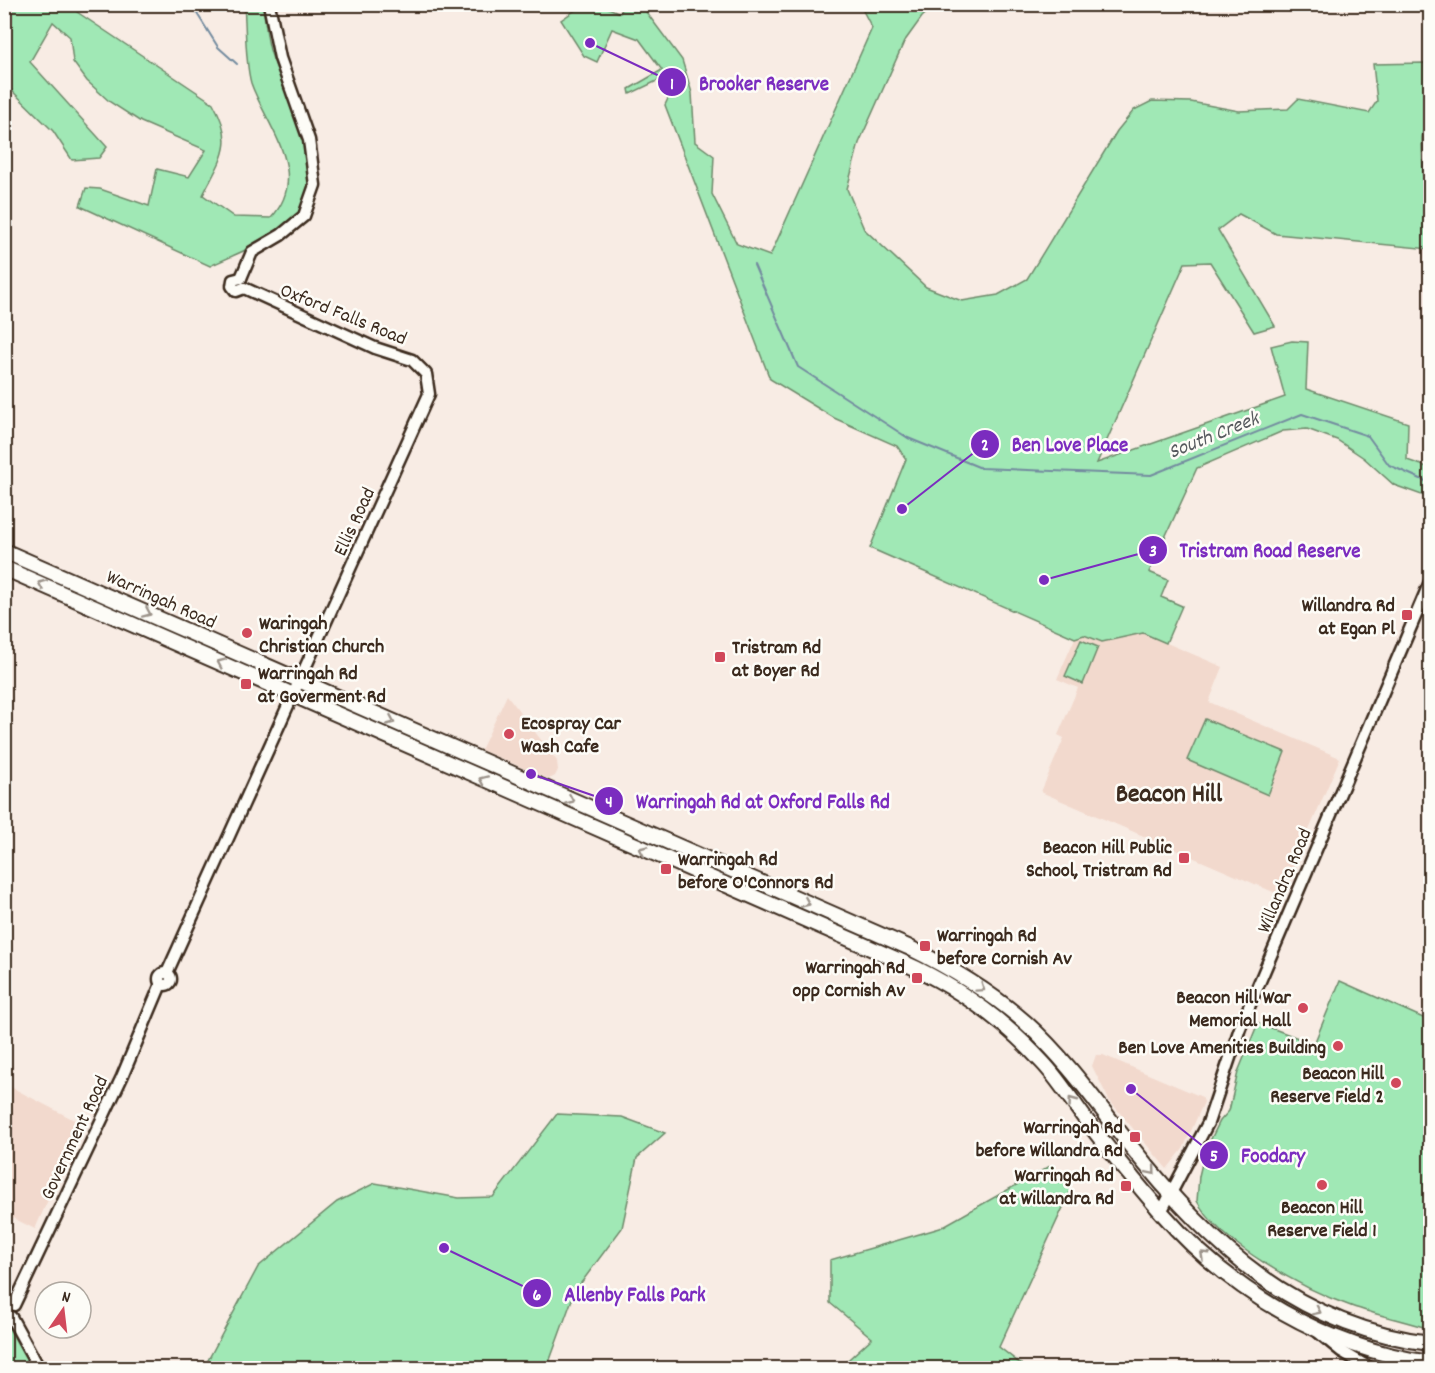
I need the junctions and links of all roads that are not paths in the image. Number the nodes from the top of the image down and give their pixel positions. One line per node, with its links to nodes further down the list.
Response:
1 (269, 4): 2 (street, Oxford Falls Road)
2 (426, 374): 6 (street, Ellis Road)
3 (4, 551): 6 (highway, Warringah Road, one-way to 6)
4 (4, 568): 7 (highway, Warringah Road, one-way to 4)
5 (1431, 582): 8 (street, Willandra Road)
6 (300, 680): 7 (street, Ellis Road); 8 (highway, Warringah Road, one-way to 8)
7 (293, 695): 9 (highway, Warringah Road, one-way to 7); 10 (street, Government Road)
8 (1171, 1193): 9 (street, Willandra Road); 13 (highway, Warringah Road, one-way to 13)
9 (1161, 1212): 12 (highway, Warringah Road, one-way to 9)
10 (9, 1305): 11 (street, Government Road)
11 (8, 1317): 17 (street)
12 (1315, 1329): 15 (highway, Warringah Road); 18 (street, Warringah Road)
13 (1396, 1338): 14 (highway, Warringah Road); 15 (highway)
14 (1431, 1343)
15 (1389, 1362): 16 (highway, Warringah Road)
16 (1431, 1365): 19 (street)
17 (39, 1368)
18 (1370, 1368)
19 (1425, 1368)

